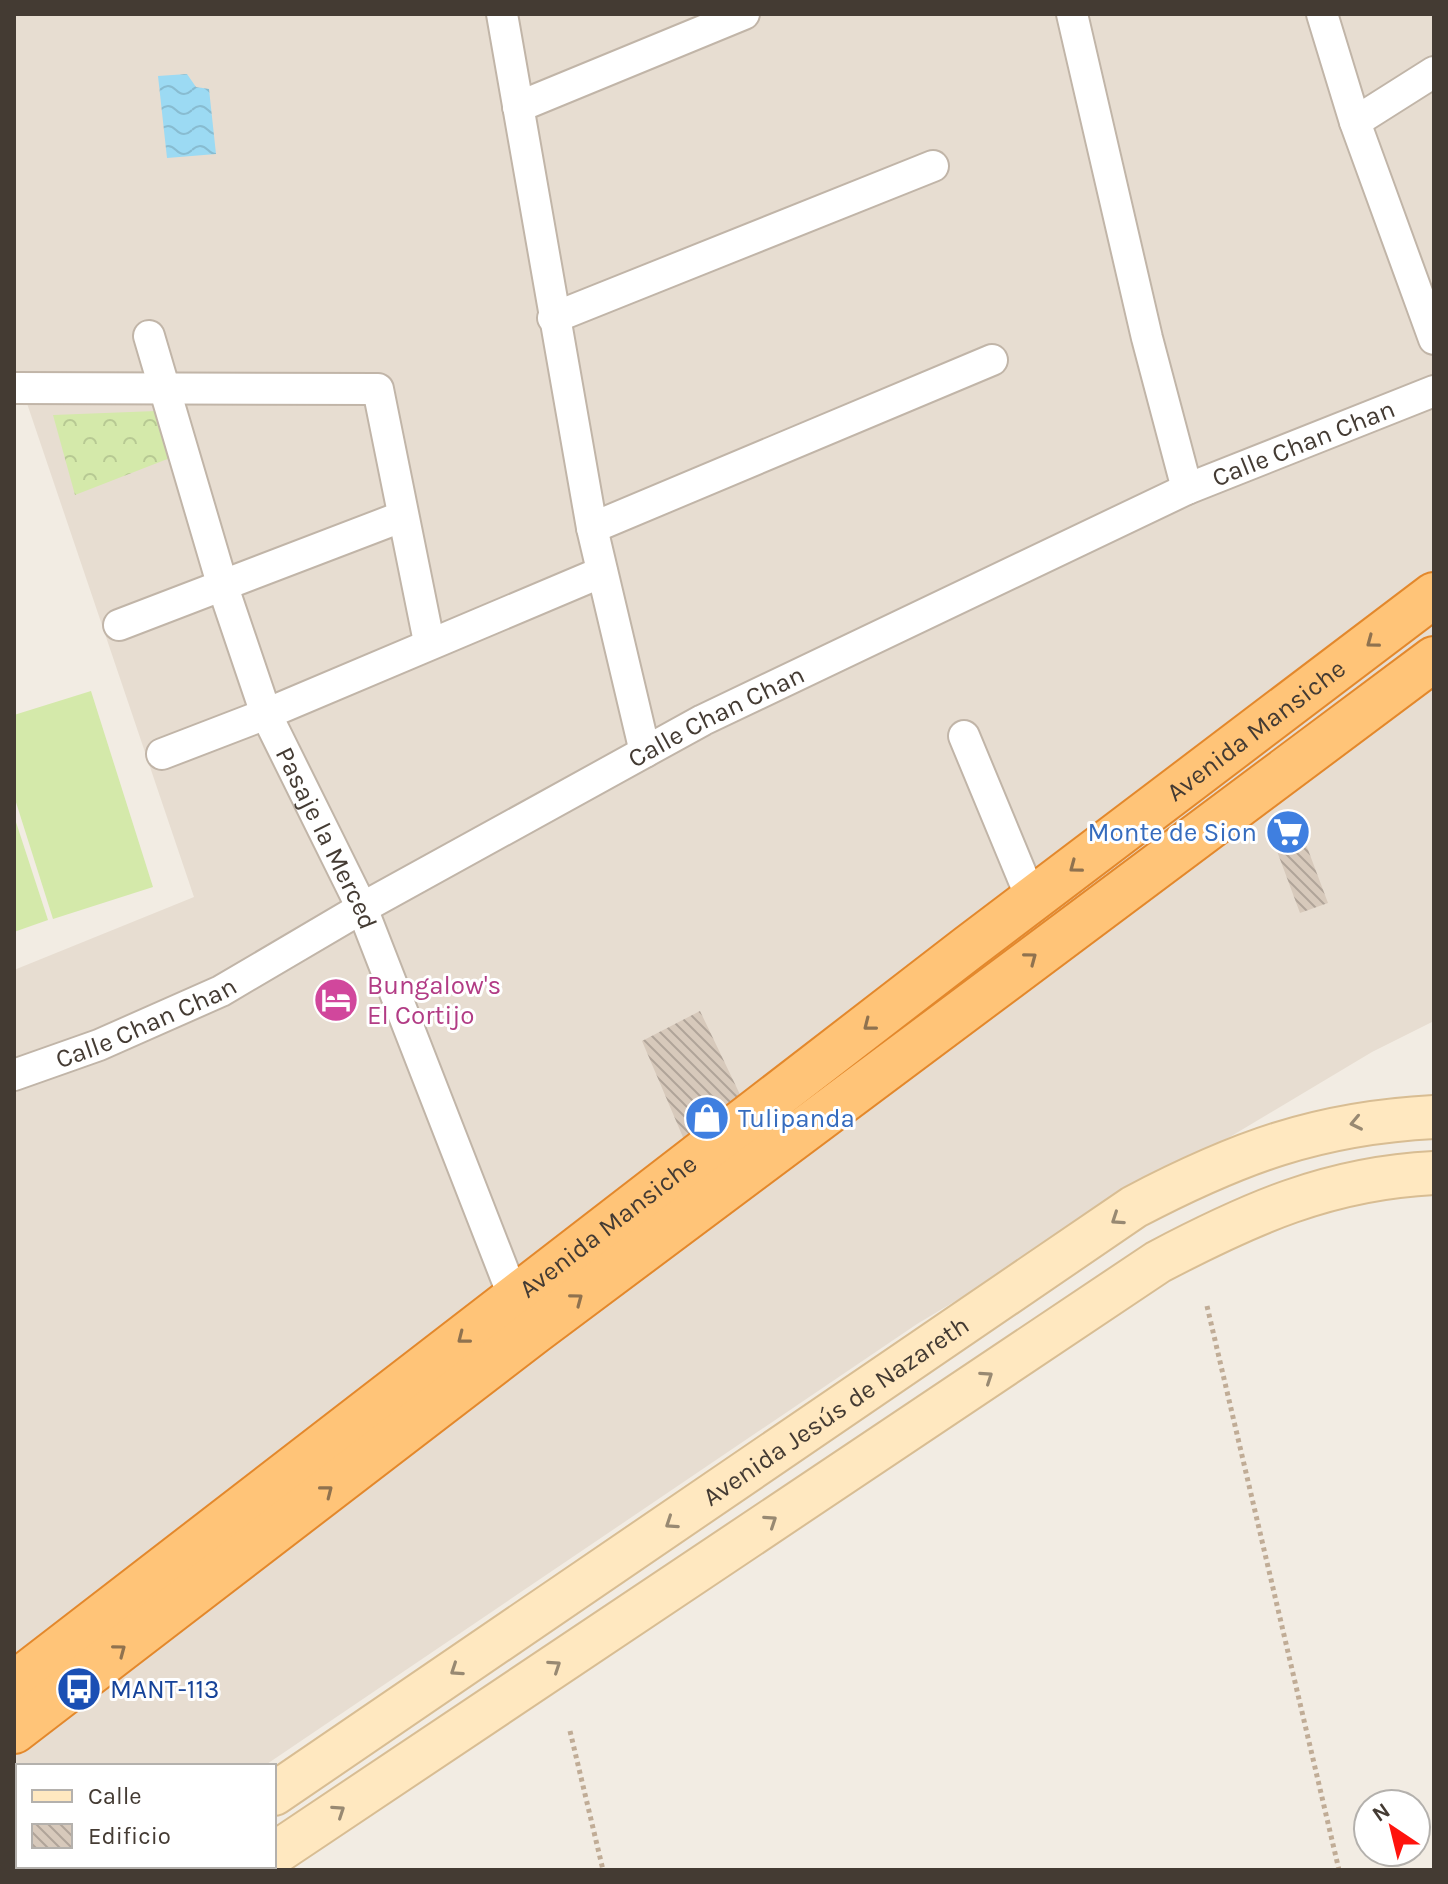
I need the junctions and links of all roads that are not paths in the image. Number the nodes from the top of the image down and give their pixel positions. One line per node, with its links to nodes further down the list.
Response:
1 (502, 14): 6 (street)
2 (744, 14): 6 (street)
3 (1072, 14): 16 (street)
4 (1322, 14): 7 (street)
5 (1434, 72): 7 (street)
6 (518, 107): 9 (street)
7 (1355, 122): 11 (street)
8 (933, 166): 9 (street)
9 (553, 318): 18 (street)
10 (149, 336): 14 (street, Pasaje la Merced)
11 (1434, 339)
12 (992, 360): 18 (street)
13 (14, 388): 14 (street)
14 (165, 388): 17 (street); 20 (street, Pasaje la Merced)
15 (1434, 391): 16 (street, Calle Chan Chan)
16 (1187, 489): 29 (street, Calle Chan Chan)
17 (401, 517): 20 (street); 23 (street)
18 (592, 528): 19 (street)
19 (602, 572): 23 (street); 29 (street)
20 (223, 587): 22 (street); 26 (street, Pasaje la Merced)
21 (1434, 595): 25 (highway, Avenida Mansiche, one-way to 25)
22 (119, 625)
23 (429, 642): 26 (street)
24 (1434, 659): 27 (highway, Avenida Mansiche)
25 (1328, 676): 27 (highway); 31 (highway, Avenida Mansiche, one-way to 31)
26 (266, 714): 30 (street); 32 (street, Pasaje la Merced)
27 (1358, 715): 34 (highway, Avenida Mansiche, one-way to 27)
28 (964, 736): 31 (street)
29 (645, 752): 32 (street, Calle Chan Chan)
30 (162, 754)
31 (1032, 900): 33 (highway, Avenida Mansiche)
32 (362, 908): 35 (street, Calle Chan Chan); 38 (street, Pasaje la Merced)
33 (968, 948): 34 (highway); 38 (highway, Avenida Mansiche, one-way to 38)
34 (995, 985): 38 (highway, Avenida Mansiche, one-way to 34)
35 (14, 1075)
36 (1434, 1117): 42 (main road, Avenida Jesús de Nazareth, one-way to 42)
37 (1434, 1173): 43 (main road, one-way to 37)
38 (525, 1315): 39 (highway, Avenida Mansiche)
39 (211, 1556): 40 (highway, Avenida Mansiche); 41 (highway, Avenida Mansiche, one-way to 39)
40 (14, 1684)
41 (14, 1731)
42 (276, 1793)
43 (276, 1853)

